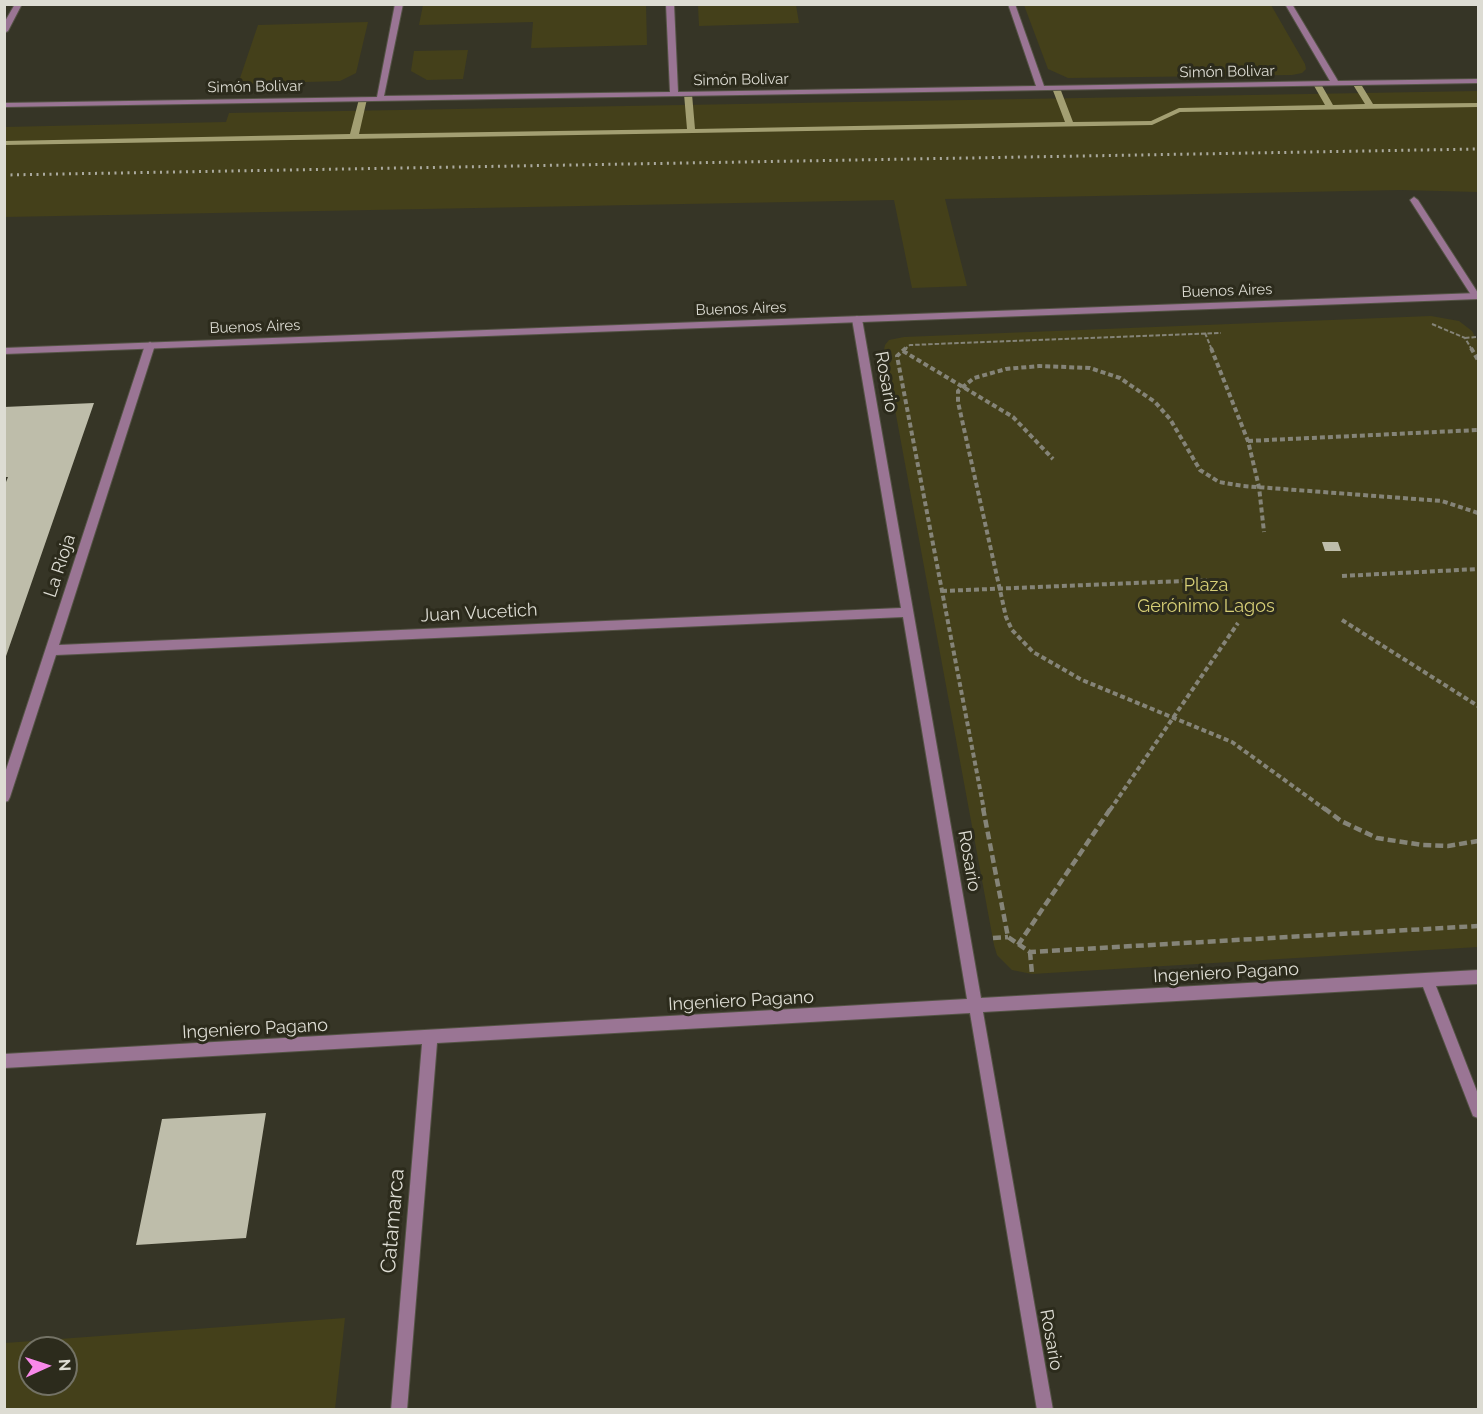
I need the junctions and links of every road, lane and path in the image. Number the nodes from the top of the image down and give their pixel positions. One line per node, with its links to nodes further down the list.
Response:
1 (19, 4): 6 (street)
2 (399, 4): 11 (street)
3 (670, 4): 10 (street)
4 (1011, 4): 9 (street)
5 (1288, 4): 8 (street)
6 (4, 31)
7 (1479, 81): 8 (street, Simón Bolivar)
8 (1336, 84): 9 (street, Simón Bolivar)
9 (1041, 88): 10 (street, Simón Bolivar)
10 (674, 94): 11 (street, Simón Bolivar)
11 (380, 99): 12 (street, Simón Bolivar)
12 (4, 105)
13 (1414, 200): 14 (street)
14 (1478, 298): 15 (street, Buenos Aires)
15 (857, 319): 21 (street, Buenos Aires); 37 (street, Rosario)
16 (1424, 325): 20 (path)
17 (1228, 332): 18 (path)
18 (1205, 333): 23 (path); 27 (path)
19 (1476, 337): 20 (path)
20 (1465, 338): 24 (path)
21 (150, 345): 22 (street, Buenos Aires); 40 (street, La Rioja)
22 (4, 351)
23 (903, 351): 25 (path); 36 (path)
24 (1479, 360)
25 (962, 386): 28 (path); 29 (path); 35 (path)
26 (1479, 430): 27 (path)
27 (1248, 441): 29 (path)
28 (1053, 459)
29 (1258, 487): 30 (path); 31 (path)
30 (1479, 513)
31 (1264, 532)
32 (1479, 569): 33 (path)
33 (1342, 576)
34 (1207, 580): 35 (path)
35 (999, 588): 36 (path); 42 (path)
36 (942, 591): 46 (path)
37 (907, 612): 40 (street, Juan Vucetich); 53 (street, Rosario)
38 (1342, 620): 41 (path)
39 (1238, 623): 42 (path)
40 (52, 650): 43 (street, La Rioja)
41 (1479, 706)
42 (1174, 717): 44 (path); 48 (path)
43 (4, 797)
44 (1479, 842)
45 (1479, 926): 49 (path)
46 (1008, 937): 47 (path); 48 (path)
47 (993, 938)
48 (1018, 945): 49 (path)
49 (1030, 952): 50 (path)
50 (1032, 974)
51 (1479, 977): 52 (street, Ingeniero Pagano)
52 (1427, 980): 53 (street, Ingeniero Pagano); 56 (street)
53 (975, 1006): 54 (street, Ingeniero Pagano); 58 (street, Rosario)
54 (430, 1036): 55 (street, Ingeniero Pagano); 57 (street, Catamarca)
55 (4, 1061)
56 (1479, 1111)
57 (399, 1410)
58 (1045, 1410)

